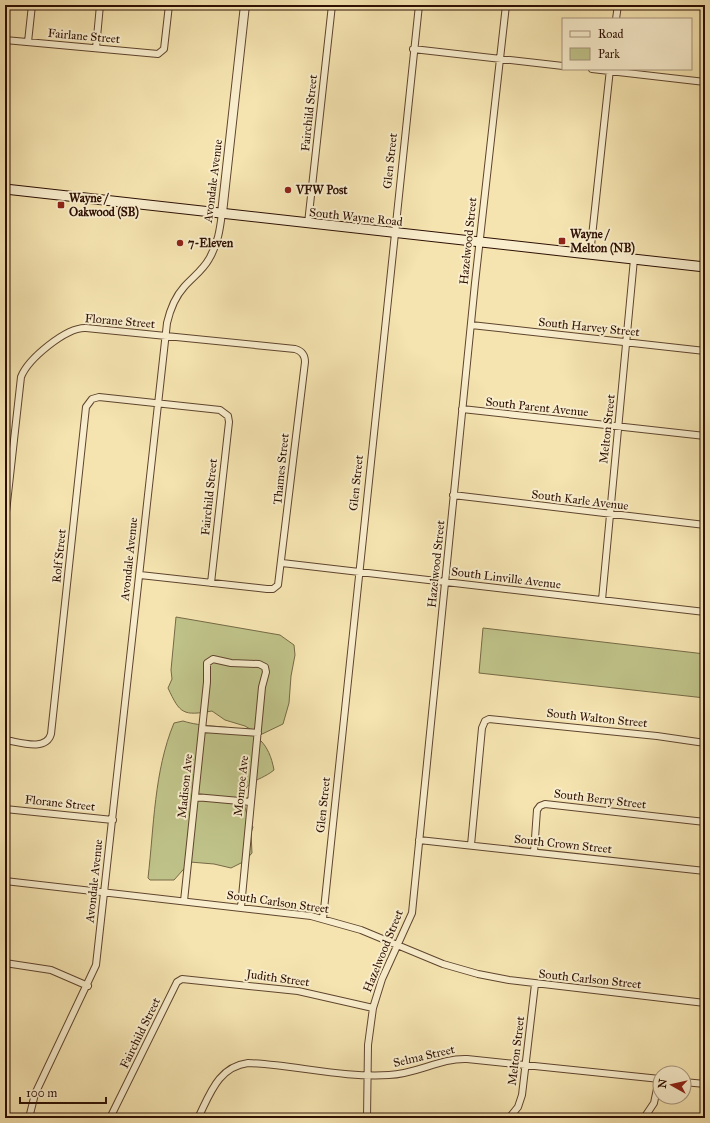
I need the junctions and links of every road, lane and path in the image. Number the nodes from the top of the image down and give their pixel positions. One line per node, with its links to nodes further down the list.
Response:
1 (32, 5): 11 (street)
2 (100, 5): 12 (street)
3 (169, 5): 12 (street, Fairlane Street)
4 (245, 5): 19 (street, Avondale Avenue)
5 (332, 5): 20 (street, Fairchild Street)
6 (418, 5): 13 (street, Glen Street)
7 (506, 5): 14 (street, Hazelwood Street)
8 (618, 5): 9 (street)
9 (616, 18)
10 (5, 40): 11 (street, Fairlane Street)
11 (28, 42): 12 (street, Fairlane Street)
12 (96, 48)
13 (413, 49): 14 (street); 21 (street, Glen Street)
14 (500, 59): 15 (street); 22 (street, Hazelwood Street)
15 (562, 66)
16 (610, 70): 17 (street); 23 (street)
17 (705, 82)
18 (5, 189): 19 (main road, South Wayne Road)
19 (222, 214): 20 (main road, South Wayne Road); 27 (street, Avondale Avenue)
20 (308, 224): 21 (main road, South Wayne Road)
21 (394, 233): 22 (main road, South Wayne Road); 39 (street, Glen Street)
22 (479, 242): 23 (main road, South Wayne Road); 26 (street, Hazelwood Street)
23 (590, 255): 24 (main road, South Wayne Road)
24 (634, 259): 25 (main road, South Wayne Road); 28 (street, Melton Street)
25 (705, 267)
26 (471, 325): 28 (street, South Harvey Street); 31 (street, Hazelwood Street)
27 (166, 337): 30 (street, Avondale Avenue); 36 (street, Florane Street); 38 (street, Thames Street)
28 (626, 343): 29 (street, South Harvey Street); 32 (street, Melton Street)
29 (705, 351)
30 (158, 404): 40 (street, Avondale Avenue); 42 (street, Fairchild Street); 48 (street, Rolf Street)
31 (462, 409): 32 (street, South Parent Avenue); 34 (street, Hazelwood Street)
32 (618, 426): 33 (street, South Parent Avenue); 35 (street, Melton Street)
33 (705, 436)
34 (453, 495): 35 (street, South Karle Avenue); 41 (street, Hazelwood Street)
35 (610, 515): 37 (street, South Karle Avenue); 43 (street, Melton Street)
36 (5, 521)
37 (705, 525)
38 (282, 563): 39 (street, South Linville Avenue); 42 (street, Thames Street)
39 (358, 572): 41 (street, South Linville Avenue); 63 (street, Glen Street)
40 (140, 575): 42 (street, Thames Street); 53 (street, Avondale Avenue)
41 (445, 582): 43 (street, South Linville Avenue); 55 (street, Hazelwood Street)
42 (211, 583)
43 (602, 600): 44 (street, South Linville Avenue)
44 (705, 612)
45 (206, 673): 46 (street, Madison Ave); 47 (street, Monroe Ave)
46 (202, 729): 47 (street); 50 (street, Madison Ave)
47 (258, 733): 51 (street, Monroe Ave)
48 (5, 740)
49 (705, 743): 56 (street, South Walton Street)
50 (195, 797): 51 (street); 61 (street, Madison Ave)
51 (251, 802): 62 (street, Monroe Ave)
52 (5, 808): 53 (street, Florane Street)
53 (113, 820): 60 (street, Avondale Avenue)
54 (705, 822): 57 (street, South Berry Street)
55 (419, 840): 56 (street, South Crown Street); 64 (street, Hazelwood Street)
56 (471, 845): 57 (street, South Crown Street)
57 (534, 852): 58 (street, South Crown Street)
58 (705, 871)
59 (5, 881): 60 (street, South Carlson Street)
60 (105, 892): 61 (street, South Carlson Street); 68 (street, Avondale Avenue)
61 (184, 901): 62 (street, South Carlson Street)
62 (240, 908): 63 (street, South Carlson Street)
63 (323, 919): 64 (street, South Carlson Street)
64 (397, 946): 67 (street, South Carlson Street); 70 (street, Hazelwood Street)
65 (5, 963): 68 (street)
66 (180, 980): 70 (street, Judith Street); 78 (street, Fairchild Street)
67 (535, 984): 69 (street, South Carlson Street); 71 (street, Melton Street)
68 (88, 986): 77 (street, Avondale Avenue)
69 (705, 1003)
70 (373, 1008): 72 (street, Hazelwood Street)
71 (525, 1065): 72 (street, Selma Street); 73 (street, Selma Street); 81 (street, Melton Street)
72 (367, 1075): 79 (street, Selma Street); 80 (street, Hazelwood Street)
73 (652, 1078)
74 (692, 1083): 75 (street)
75 (705, 1084)
76 (653, 1105): 82 (street)
77 (29, 1118)
78 (110, 1118)
79 (198, 1118)
80 (367, 1118)
81 (509, 1118)
82 (644, 1118)

